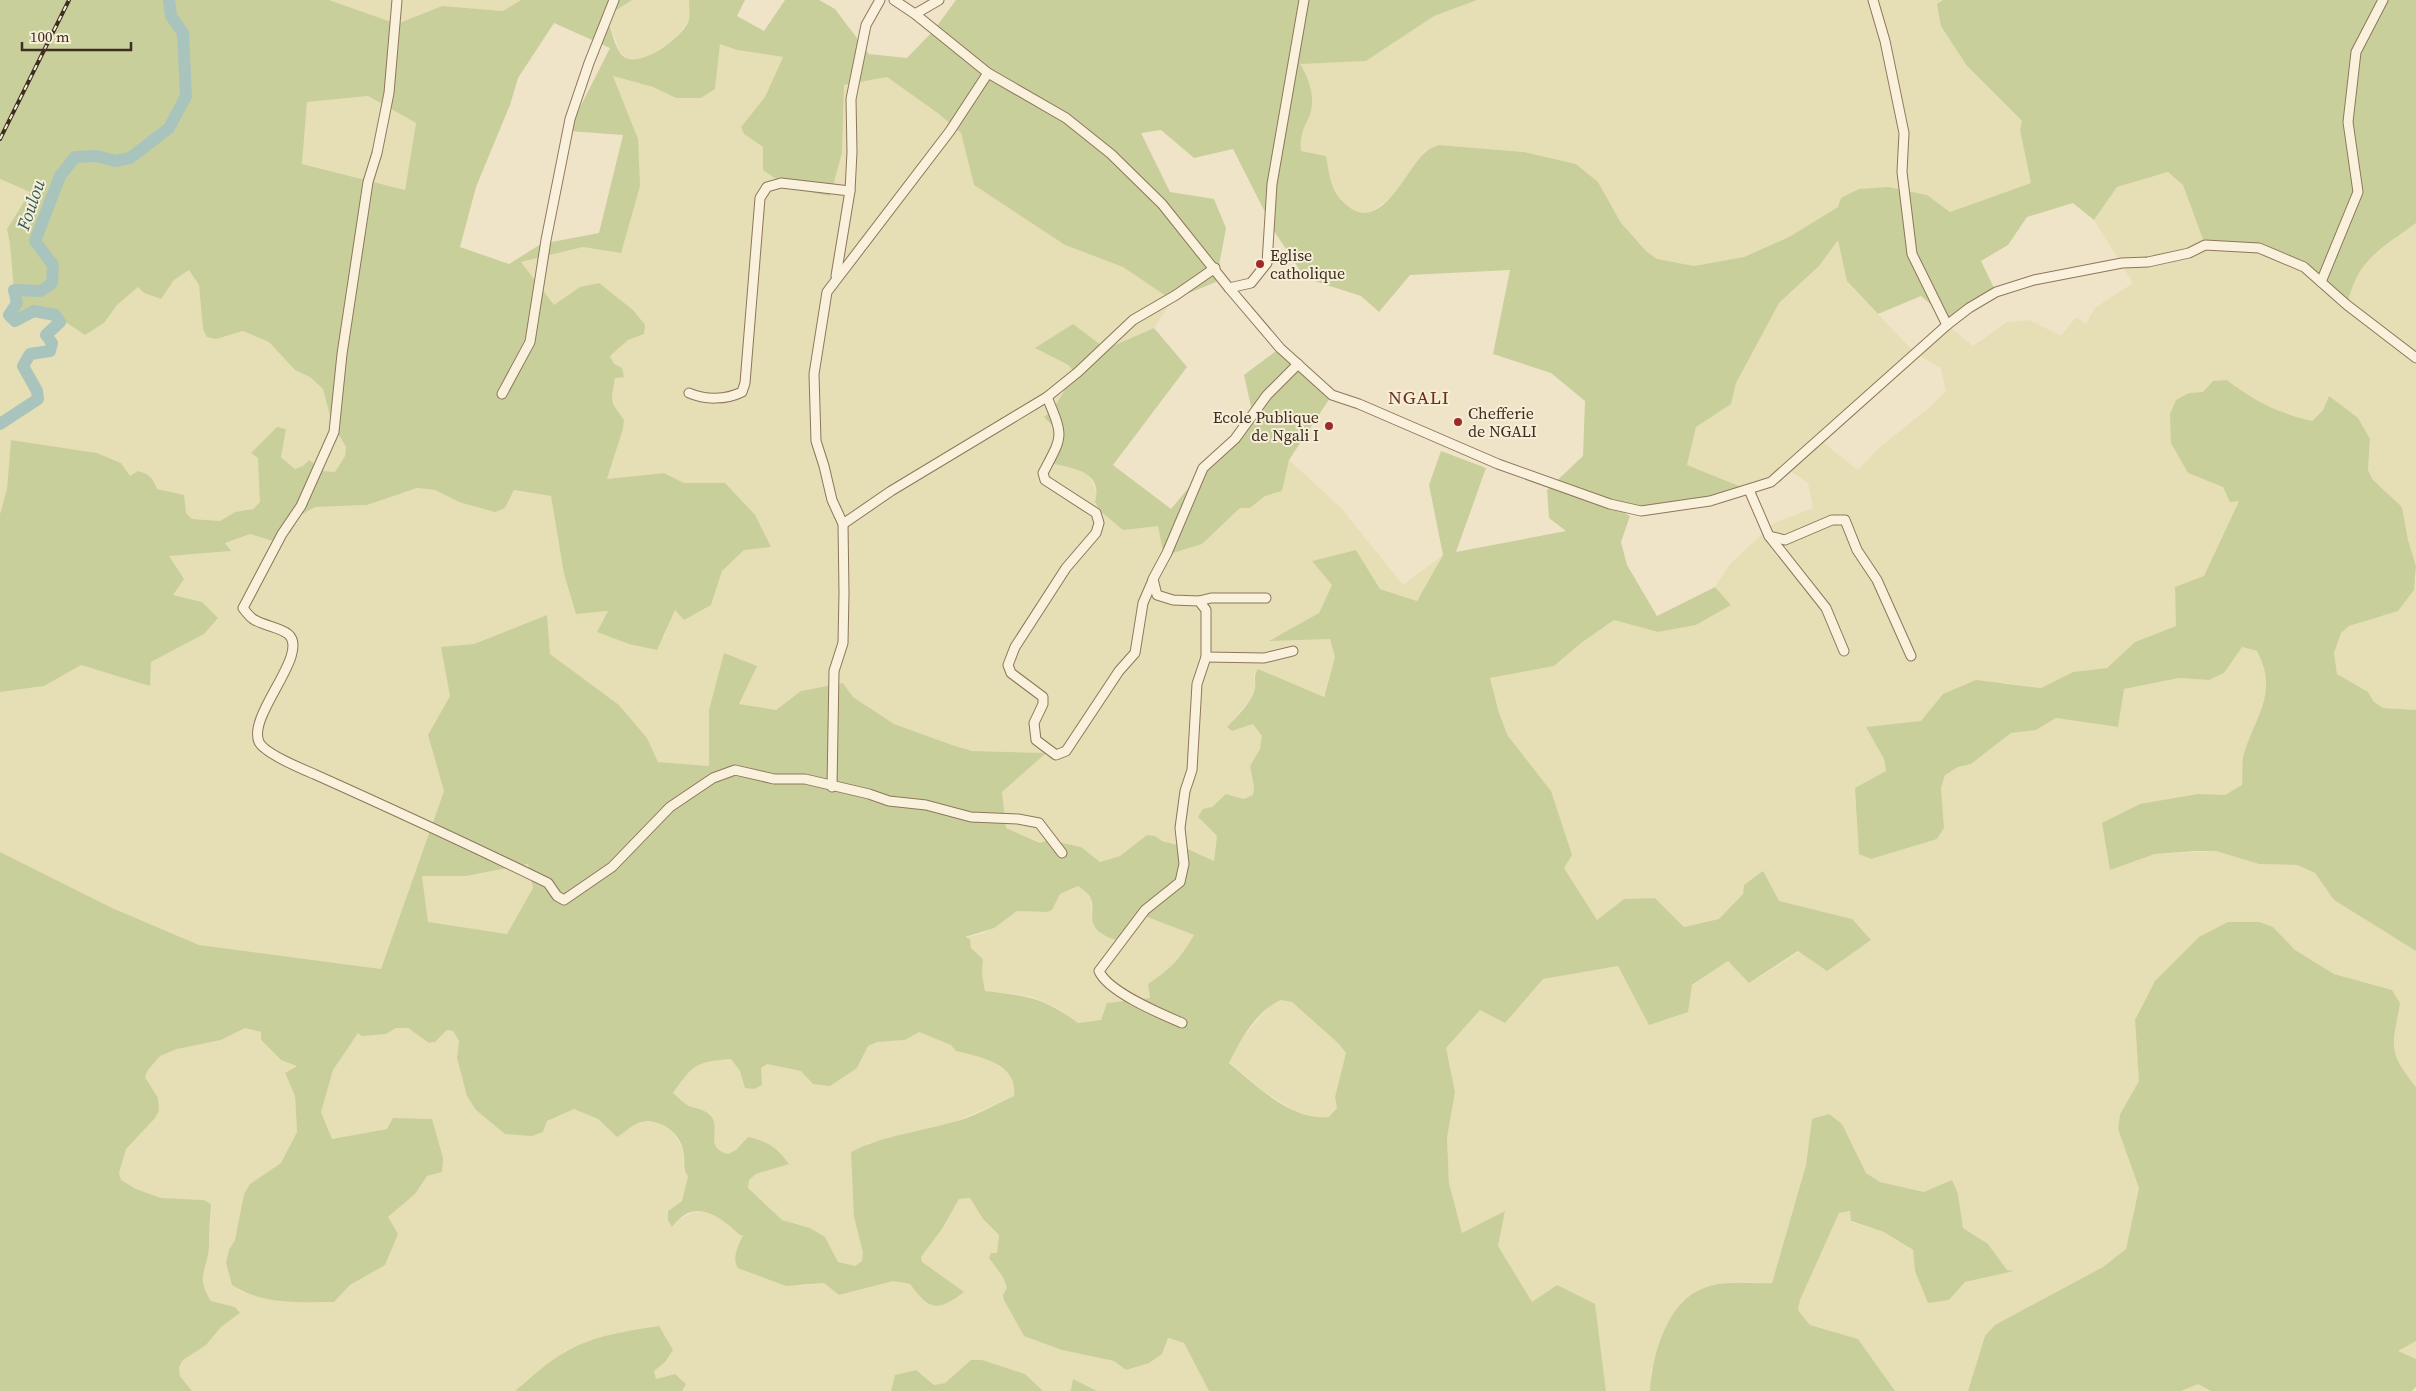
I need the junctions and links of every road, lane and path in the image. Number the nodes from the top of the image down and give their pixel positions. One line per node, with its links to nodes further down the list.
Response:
1 (397, 0): 32 (street)
2 (614, 0): 20 (street)
3 (880, 0): 11 (street)
4 (894, 0): 9 (street)
5 (939, 0): 9 (street)
6 (1304, 0): 15 (street)
7 (1873, 0): 16 (street)
8 (2383, 0): 14 (street)
9 (915, 14): 10 (street)
10 (988, 73): 12 (street); 13 (street)
11 (850, 191): 13 (street); 19 (street)
12 (1215, 268): 15 (street); 21 (street)
13 (836, 278): 23 (street)
14 (2321, 282): 16 (street); 17 (street)
15 (1229, 288): 18 (street)
16 (1947, 325): 22 (street)
17 (2416, 358)
18 (1298, 364): 22 (street); 25 (street)
19 (689, 393)
20 (502, 394)
21 (1047, 397): 23 (street); 25 (street)
22 (1749, 490): 24 (street)
23 (843, 524): 32 (street)
24 (1769, 536): 29 (street); 30 (street)
25 (1153, 579): 27 (street)
26 (1266, 598): 27 (street)
27 (1199, 601): 31 (street)
28 (1293, 651): 31 (street)
29 (1844, 651)
30 (1910, 656)
31 (1206, 657): 34 (street)
32 (832, 787): 33 (street)
33 (1062, 853)
34 (1182, 1023)

